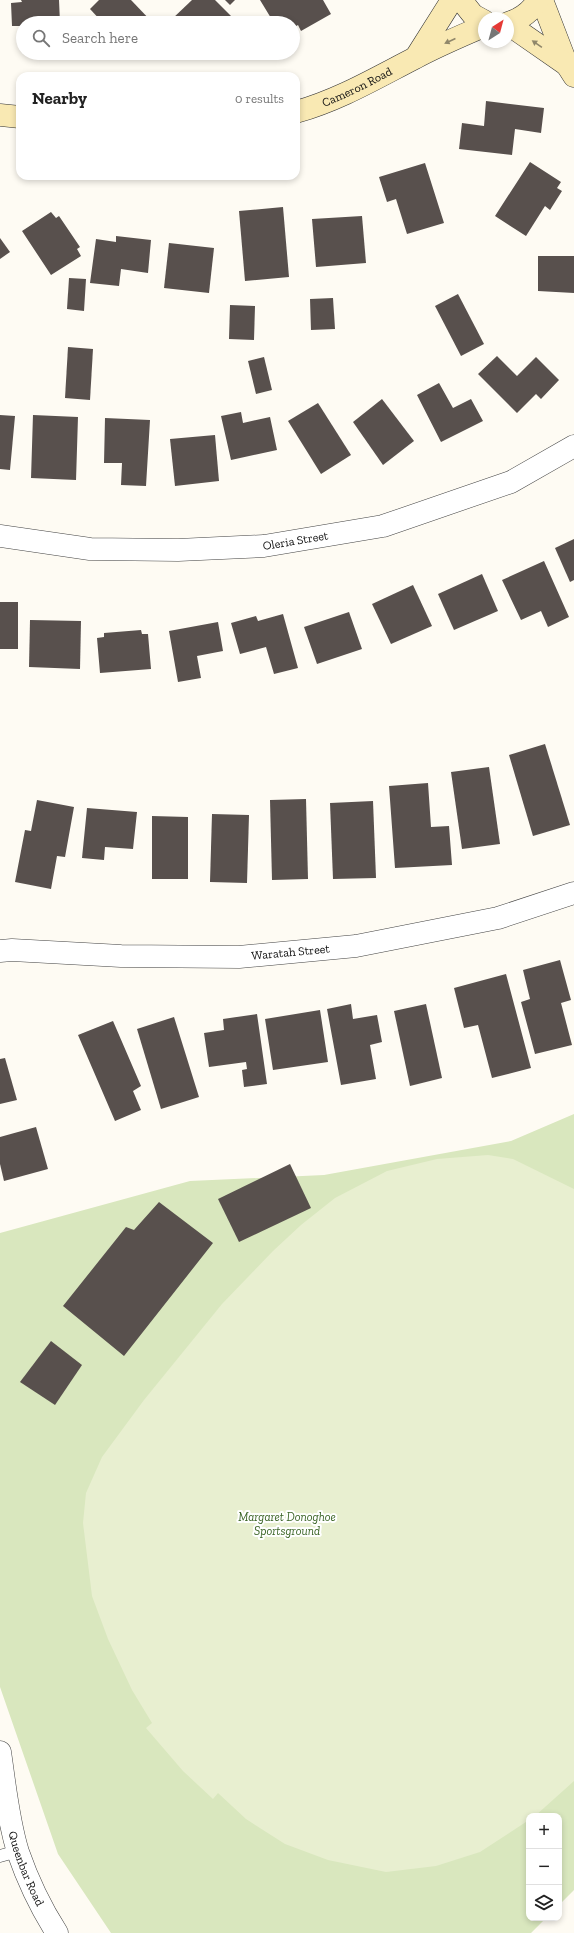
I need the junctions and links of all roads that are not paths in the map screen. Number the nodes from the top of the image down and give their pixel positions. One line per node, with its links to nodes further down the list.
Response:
1 (452, 0): 9 (street, Cameron Road)
2 (461, 0): 5 (street)
3 (538, 0): 6 (street)
4 (542, 0): 10 (street)
5 (478, 18)
6 (514, 20)
7 (514, 28): 10 (street, one-way to 7)
8 (478, 29): 9 (street, Cameron Road, one-way to 9)
9 (416, 57): 11 (street, Cameron Road)
10 (570, 70)
11 (300, 111)
12 (0, 115): 13 (street)
13 (16, 117)
14 (574, 446): 15 (street, Oleria Street)
15 (0, 536)
16 (574, 893): 17 (street, Waratah Street)
17 (0, 951)
18 (0, 1752): 19 (street, Queenbar Road)
19 (9, 1854): 20 (street, Queenbar Road)
20 (57, 1933)

